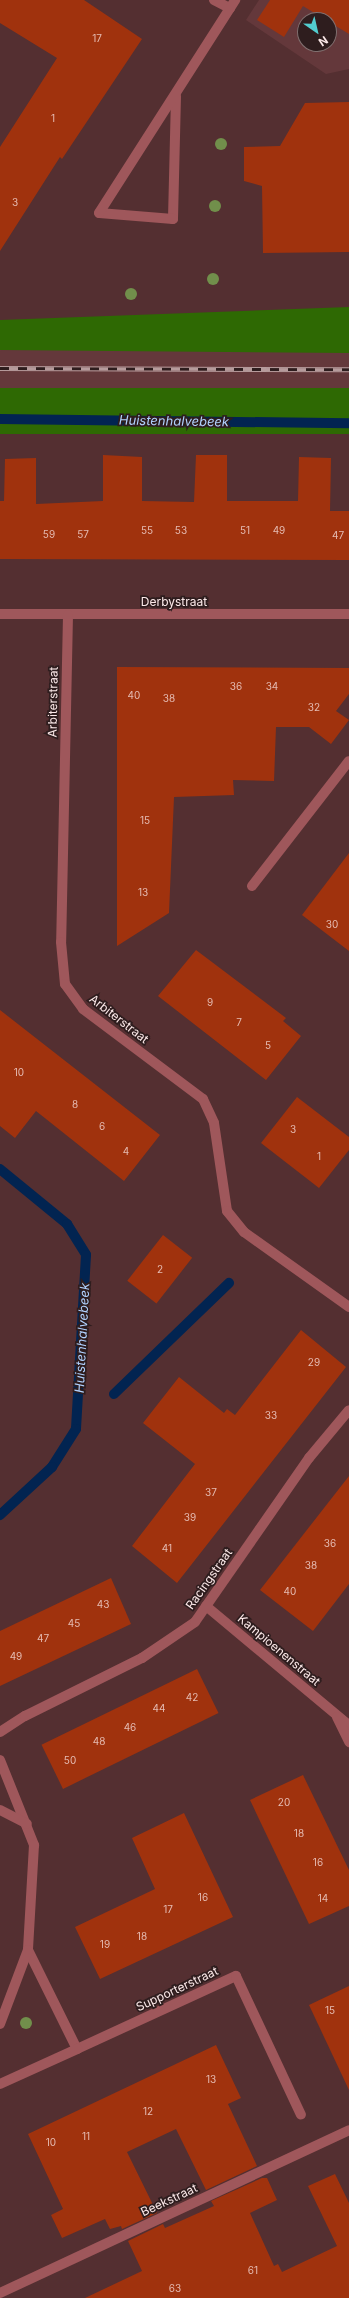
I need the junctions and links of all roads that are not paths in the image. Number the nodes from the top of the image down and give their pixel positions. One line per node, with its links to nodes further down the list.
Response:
1 (214, 0): 2 (street)
2 (233, 4): 3 (street)
3 (176, 96): 3 (street)
4 (0, 614): 6 (street, Derbystraat)
5 (349, 614): 6 (street, Derbystraat)
6 (68, 615): 9 (street, Arbiterstraat)
7 (349, 761): 8 (street)
8 (252, 886)
9 (349, 1307)
10 (349, 1410): 11 (street, Racingstraat)
11 (206, 1606): 12 (street, Kampioenenstraat); 14 (street, Racingstraat)
12 (335, 1713): 13 (street, Kampioenenstraat); 15 (street, Kampioenenstraat)
13 (349, 1724)
14 (0, 1732)
15 (349, 1742)
16 (0, 1760): 18 (street)
17 (0, 1810): 18 (street)
18 (26, 1824): 19 (street)
19 (28, 1950): 20 (street); 21 (street)
20 (0, 2024)
21 (77, 2049): 22 (street, Supporterstraat); 23 (street, Supporterstraat)
22 (0, 2084)
23 (301, 2115)
24 (349, 2130): 25 (street, Beekstraat)
25 (0, 2293)

